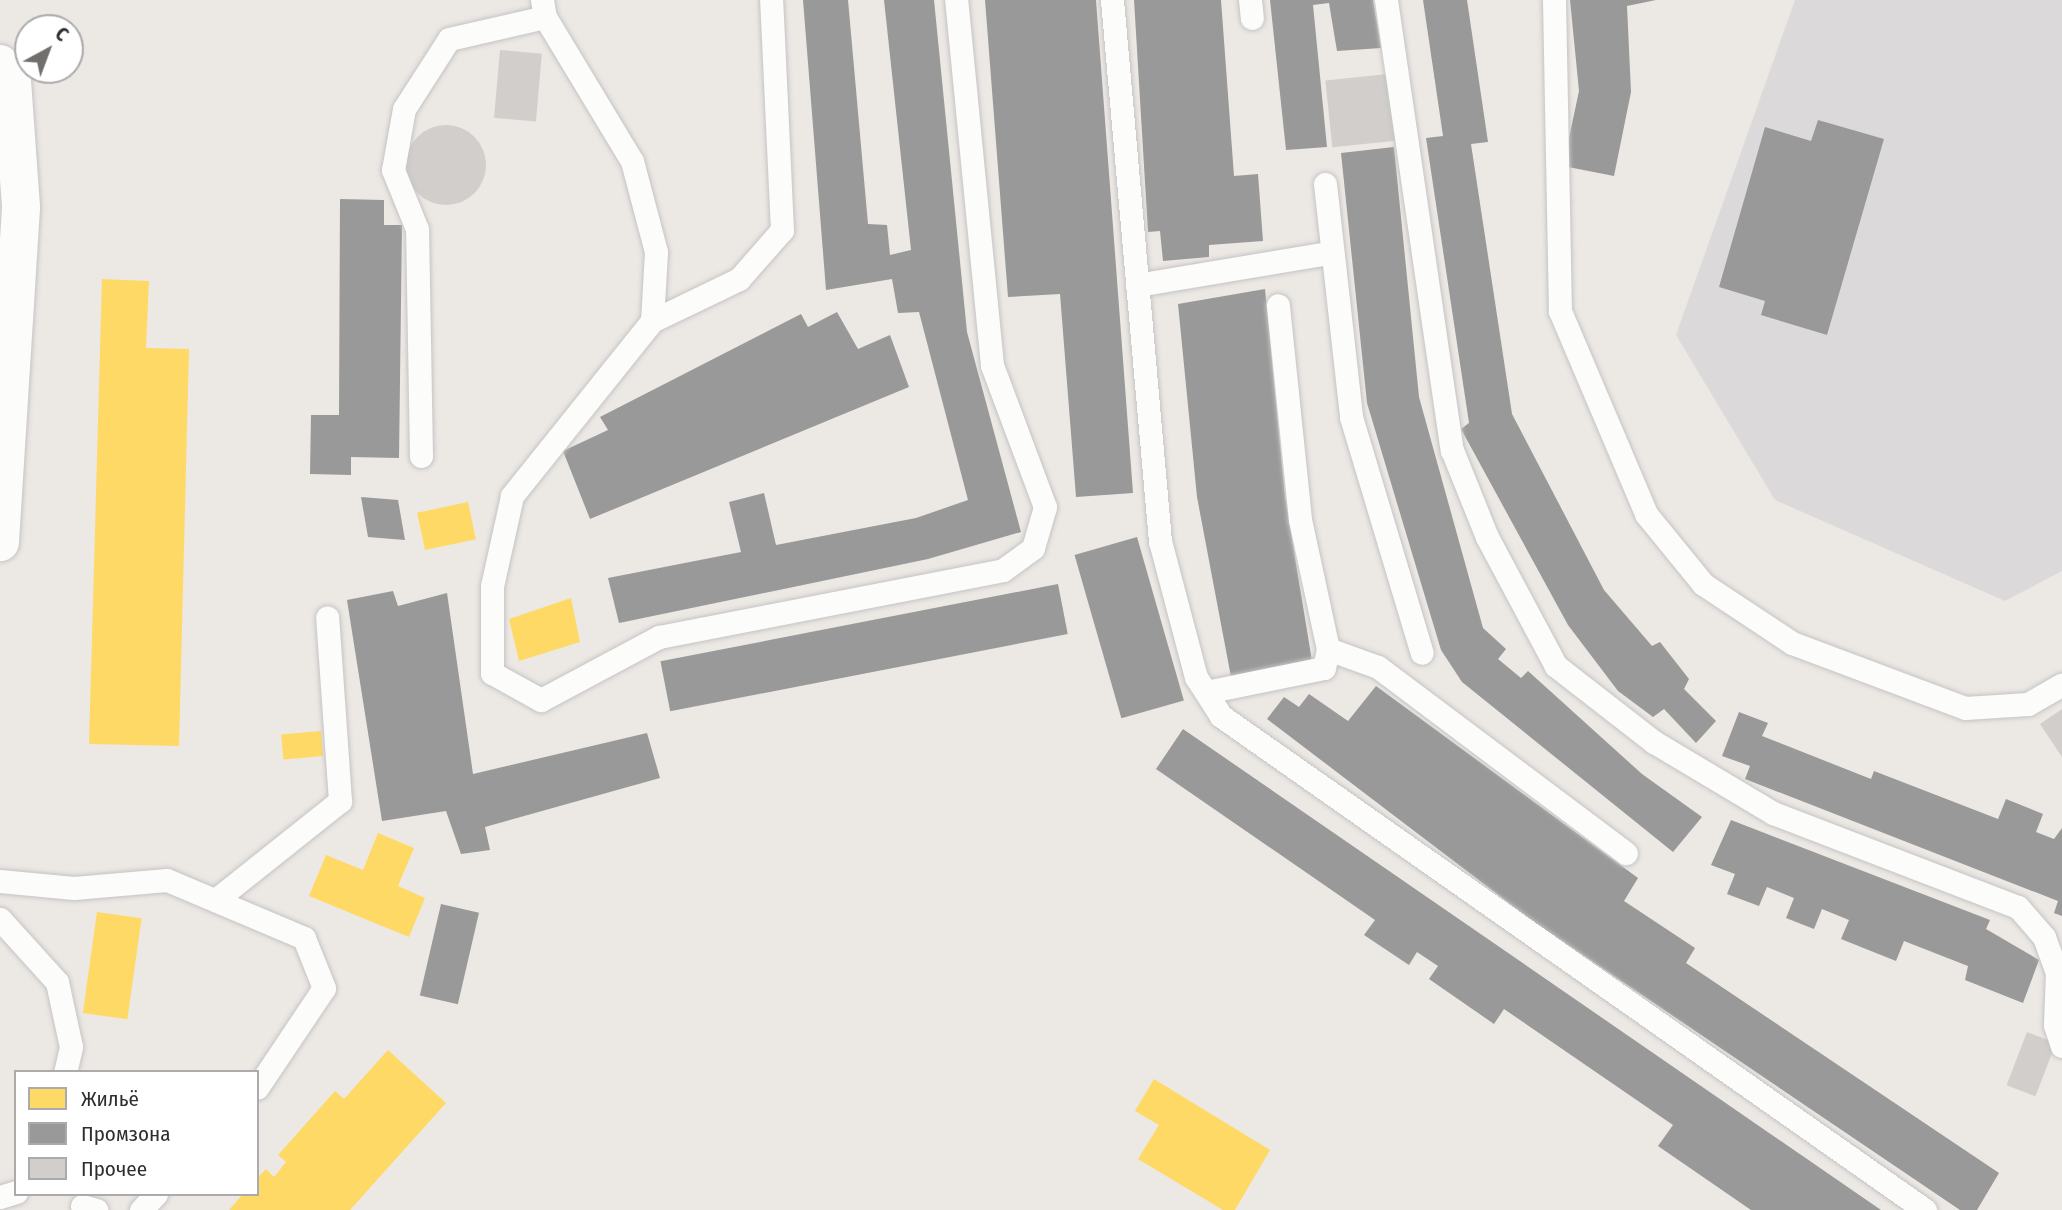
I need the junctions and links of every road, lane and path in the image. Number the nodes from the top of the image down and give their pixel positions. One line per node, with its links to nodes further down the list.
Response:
1 (771, 0): 12 (lane)
2 (956, 0): 12 (lane)
3 (1112, 0): 10 (lane)
4 (1386, 0): 24 (lane)
5 (1554, 0): 18 (lane)
6 (544, 9): 12 (lane); 13 (lane)
7 (0, 64): 14 (street)
8 (1325, 184): 9 (lane)
9 (1329, 253): 10 (lane); 17 (lane)
10 (1137, 285): 19 (lane)
11 (1278, 305): 16 (lane)
12 (652, 321)
13 (421, 456)
14 (0, 542)
15 (327, 617): 22 (lane)
16 (1328, 649): 19 (lane); 20 (lane)
17 (1422, 653)
18 (2062, 684)
19 (1206, 692): 29 (lane)
20 (1626, 853)
21 (0, 881): 22 (lane)
22 (218, 898): 26 (lane)
23 (0, 919): 25 (lane)
24 (2062, 1046)
25 (65, 1070)
26 (259, 1084)
27 (154, 1196): 28 (lane)
28 (141, 1210)
29 (1924, 1210)

